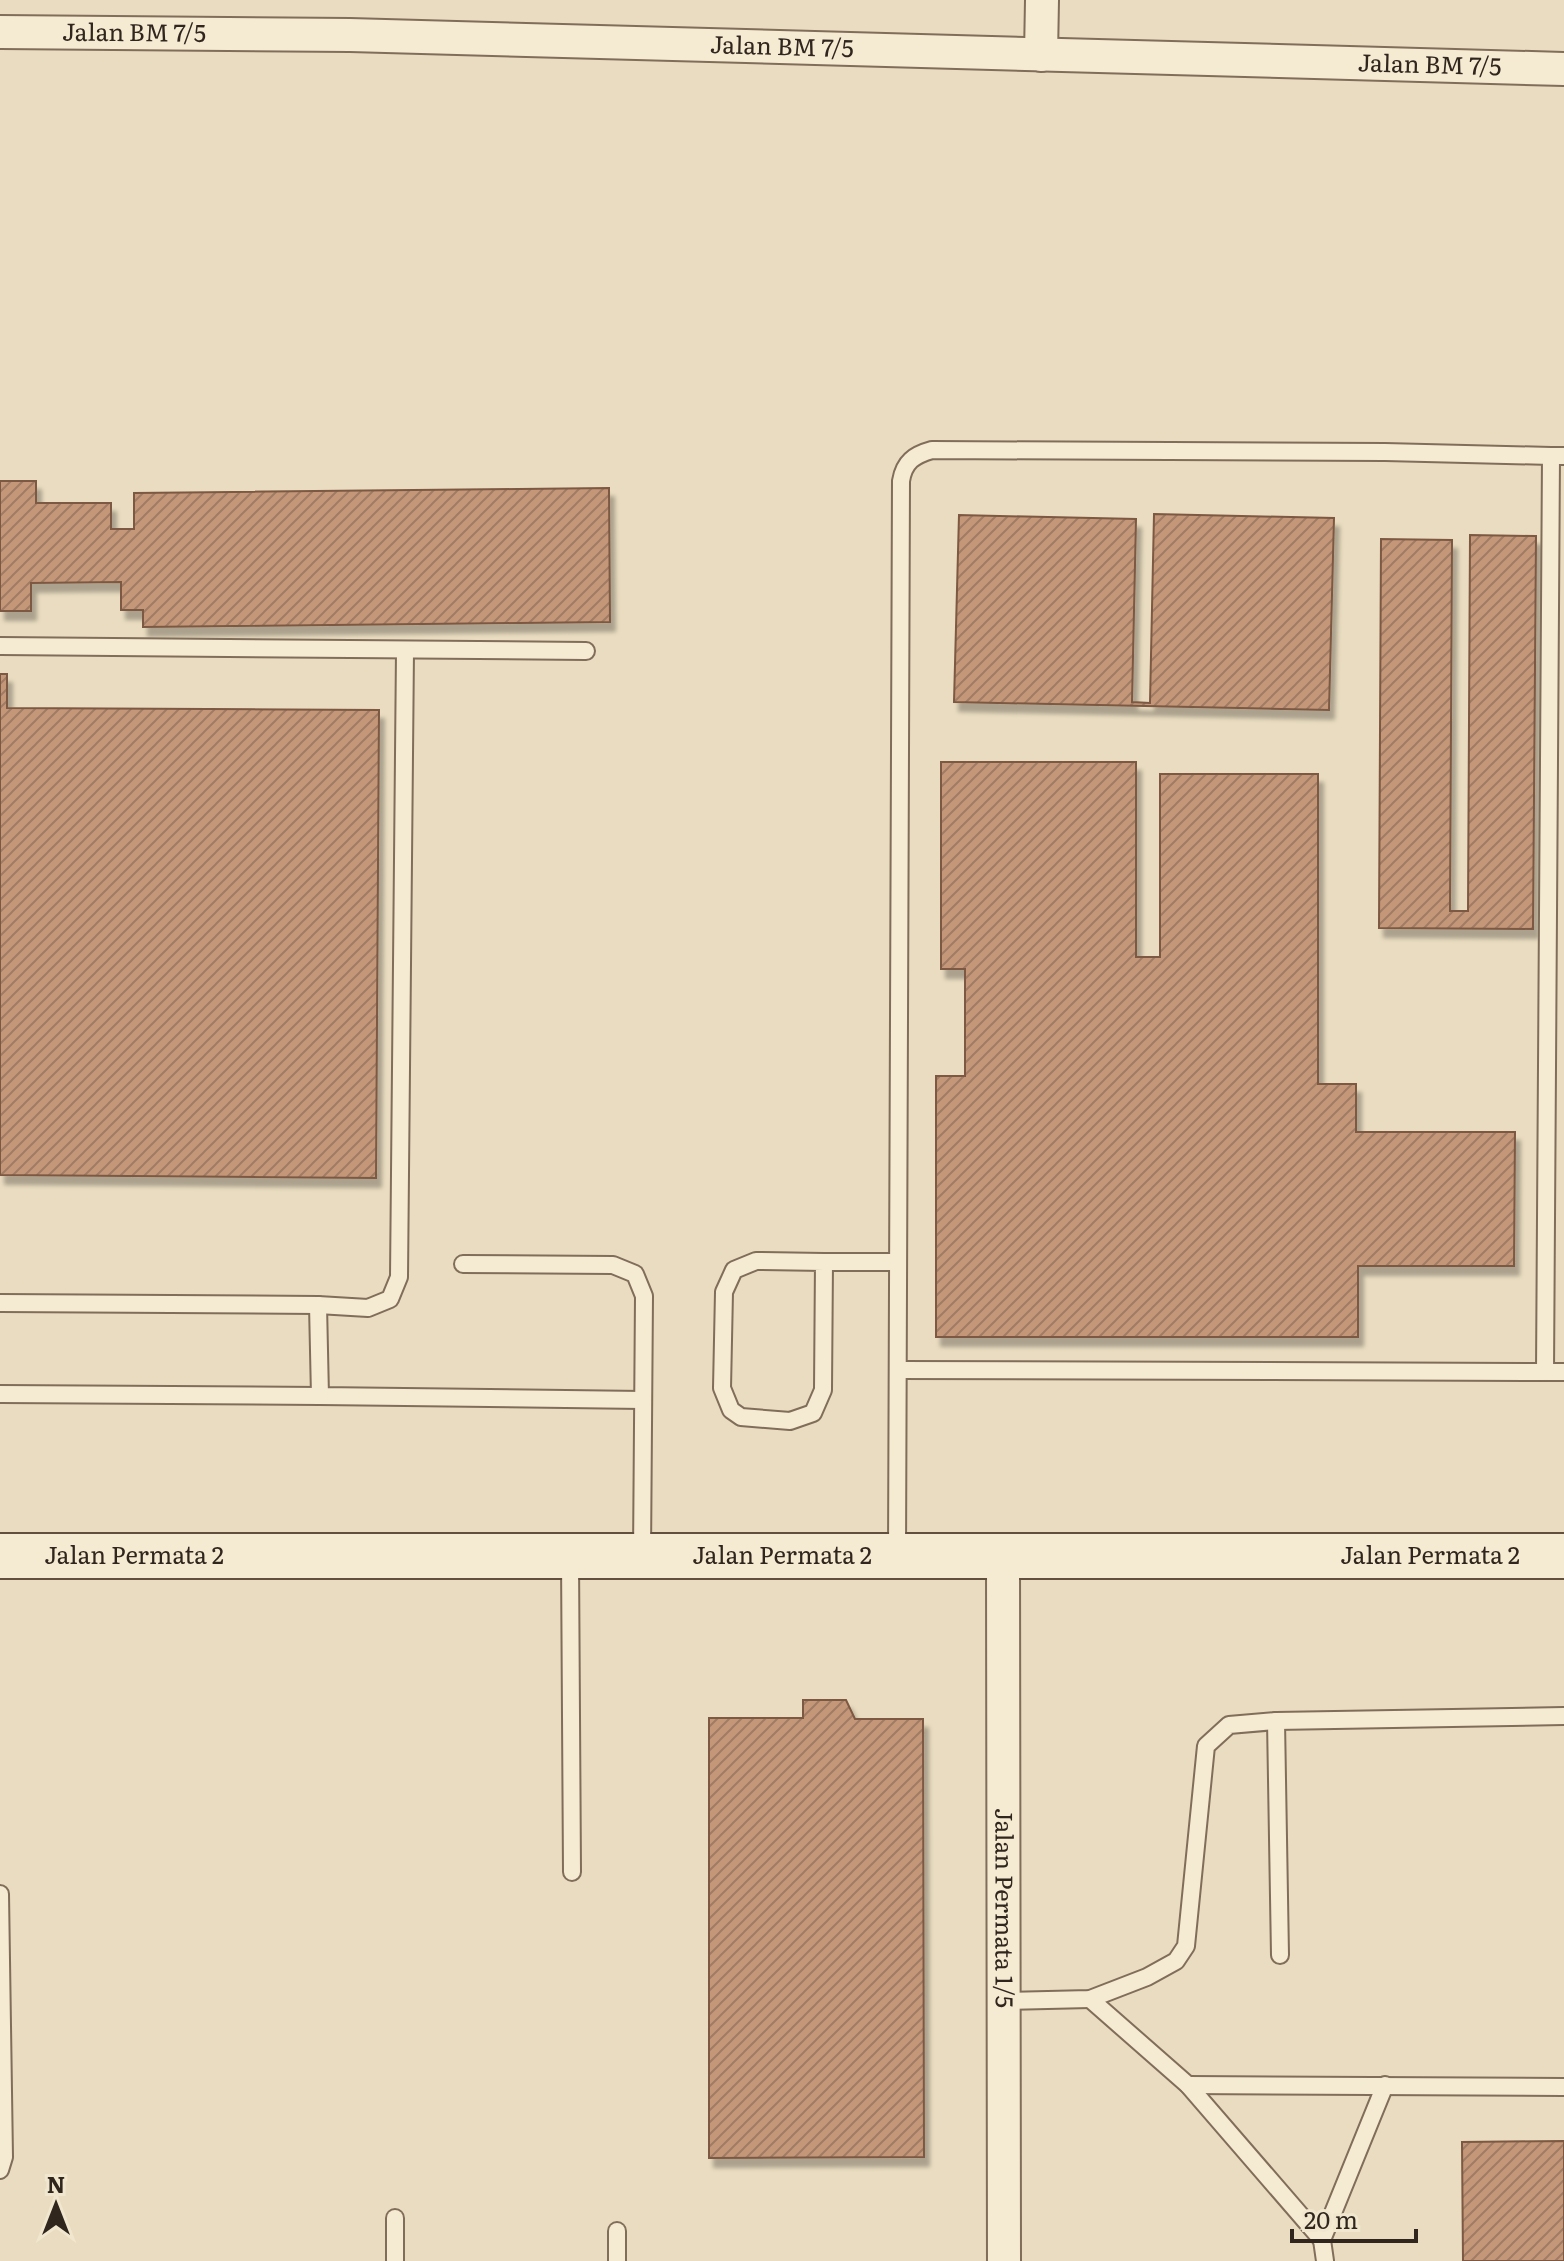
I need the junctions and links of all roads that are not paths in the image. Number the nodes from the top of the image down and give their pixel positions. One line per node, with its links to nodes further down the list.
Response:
1 (1042, 0): 3 (street)
2 (0, 32): 3 (street, Jalan BM 7/5)
3 (1041, 55): 4 (street, Jalan BM 7/5)
4 (1564, 69)
5 (1558, 456): 10 (lane); 15 (lane)
6 (0, 646): 7 (lane)
7 (405, 651): 8 (lane); 13 (lane)
8 (586, 651)
9 (824, 1262): 9 (lane); 10 (lane)
10 (898, 1262): 14 (lane)
11 (463, 1264): 19 (lane)
12 (0, 1303): 13 (lane)
13 (318, 1305): 18 (lane)
14 (898, 1370): 15 (lane); 23 (lane)
15 (1545, 1372): 16 (lane)
16 (1564, 1372)
17 (0, 1394): 18 (lane)
18 (320, 1396): 19 (lane)
19 (643, 1400): 22 (lane)
20 (0, 1556): 21 (street, Jalan Permata 2)
21 (570, 1556): 22 (street, Jalan Permata 2); 28 (lane)
22 (642, 1556): 23 (street, Jalan Permata 2)
23 (897, 1556): 24 (street, Jalan Permata 2)
24 (1003, 1556): 25 (street, Jalan Permata 2); 32 (street, Jalan Permata 1/5)
25 (1564, 1556)
26 (1564, 1716): 27 (lane)
27 (1276, 1721): 30 (lane); 31 (lane)
28 (572, 1872)
29 (0, 1894): 36 (lane)
30 (1280, 1955)
31 (1090, 1999): 32 (lane); 33 (lane)
32 (1004, 2001): 42 (street, Jalan Permata 1/5)
33 (1188, 2085): 34 (lane); 39 (lane)
34 (1385, 2085): 35 (lane); 39 (lane)
35 (1564, 2087)
36 (0, 2170)
37 (395, 2218): 40 (lane)
38 (617, 2231): 41 (lane)
39 (1322, 2240): 43 (lane)
40 (395, 2261)
41 (617, 2261)
42 (1004, 2261)
43 (1325, 2261)

